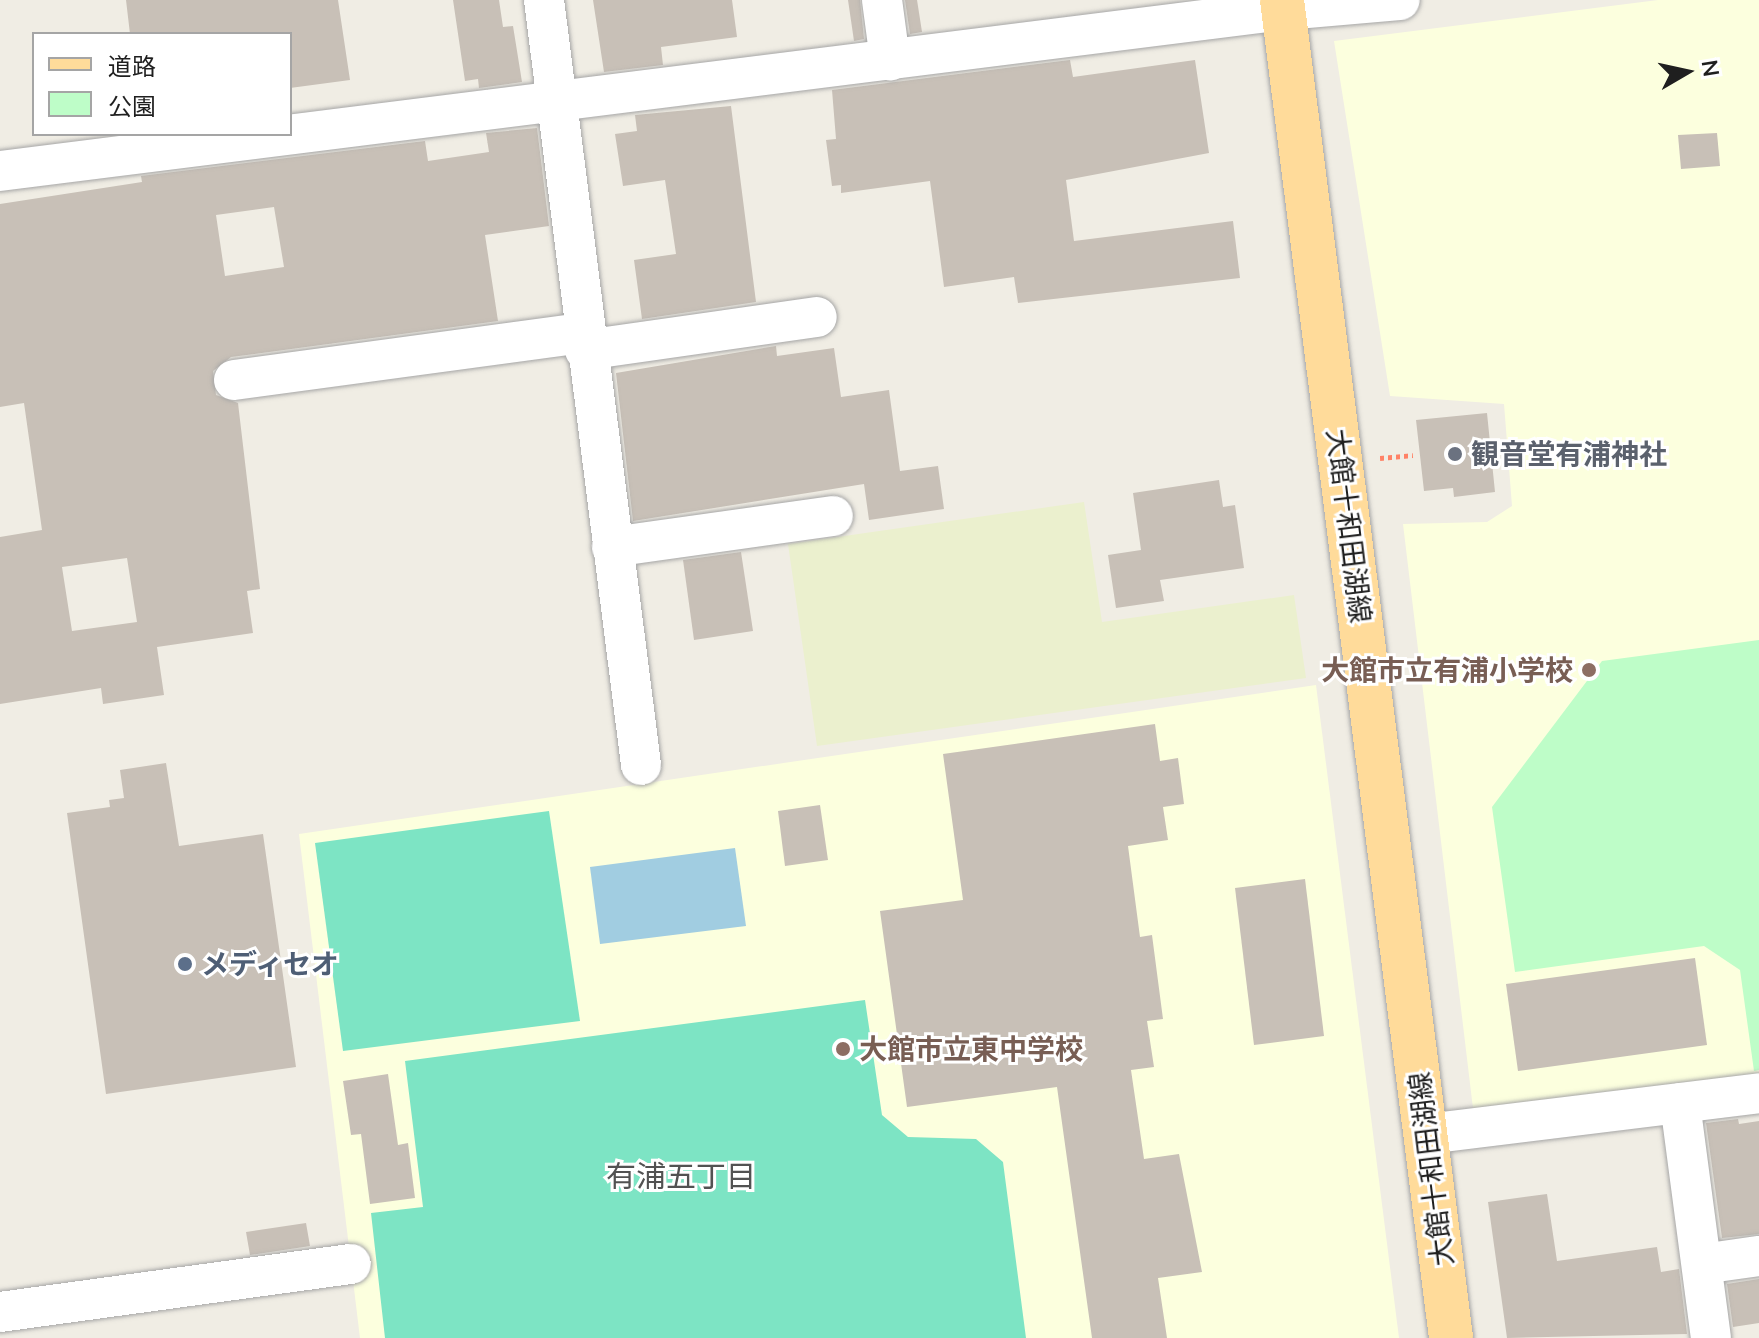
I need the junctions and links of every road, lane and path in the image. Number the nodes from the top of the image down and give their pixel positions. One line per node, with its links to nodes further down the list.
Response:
1 (544, 0): 6 (street)
2 (882, 0): 5 (street)
3 (1400, 0): 4 (street)
4 (1283, 5): 5 (street); 20 (main road, 大館十和田湖線)
5 (890, 60): 6 (street)
6 (556, 103): 7 (street); 11 (street)
7 (292, 135)
8 (286, 136): 9 (street)
9 (0, 171)
10 (817, 317): 11 (street)
11 (584, 341): 12 (street); 16 (street)
12 (234, 380)
13 (1413, 455): 14 (path)
14 (1379, 458)
15 (833, 516): 16 (street)
16 (612, 547): 17 (street)
17 (641, 765)
18 (1759, 1093): 19 (street)
19 (1680, 1103): 20 (street); 23 (street)
20 (1427, 1134): 25 (main road, 大館十和田湖線)
21 (1759, 1256): 23 (street)
22 (351, 1264): 24 (street)
23 (1702, 1264): 26 (street)
24 (0, 1312)
25 (1451, 1338)
26 (1711, 1338)

